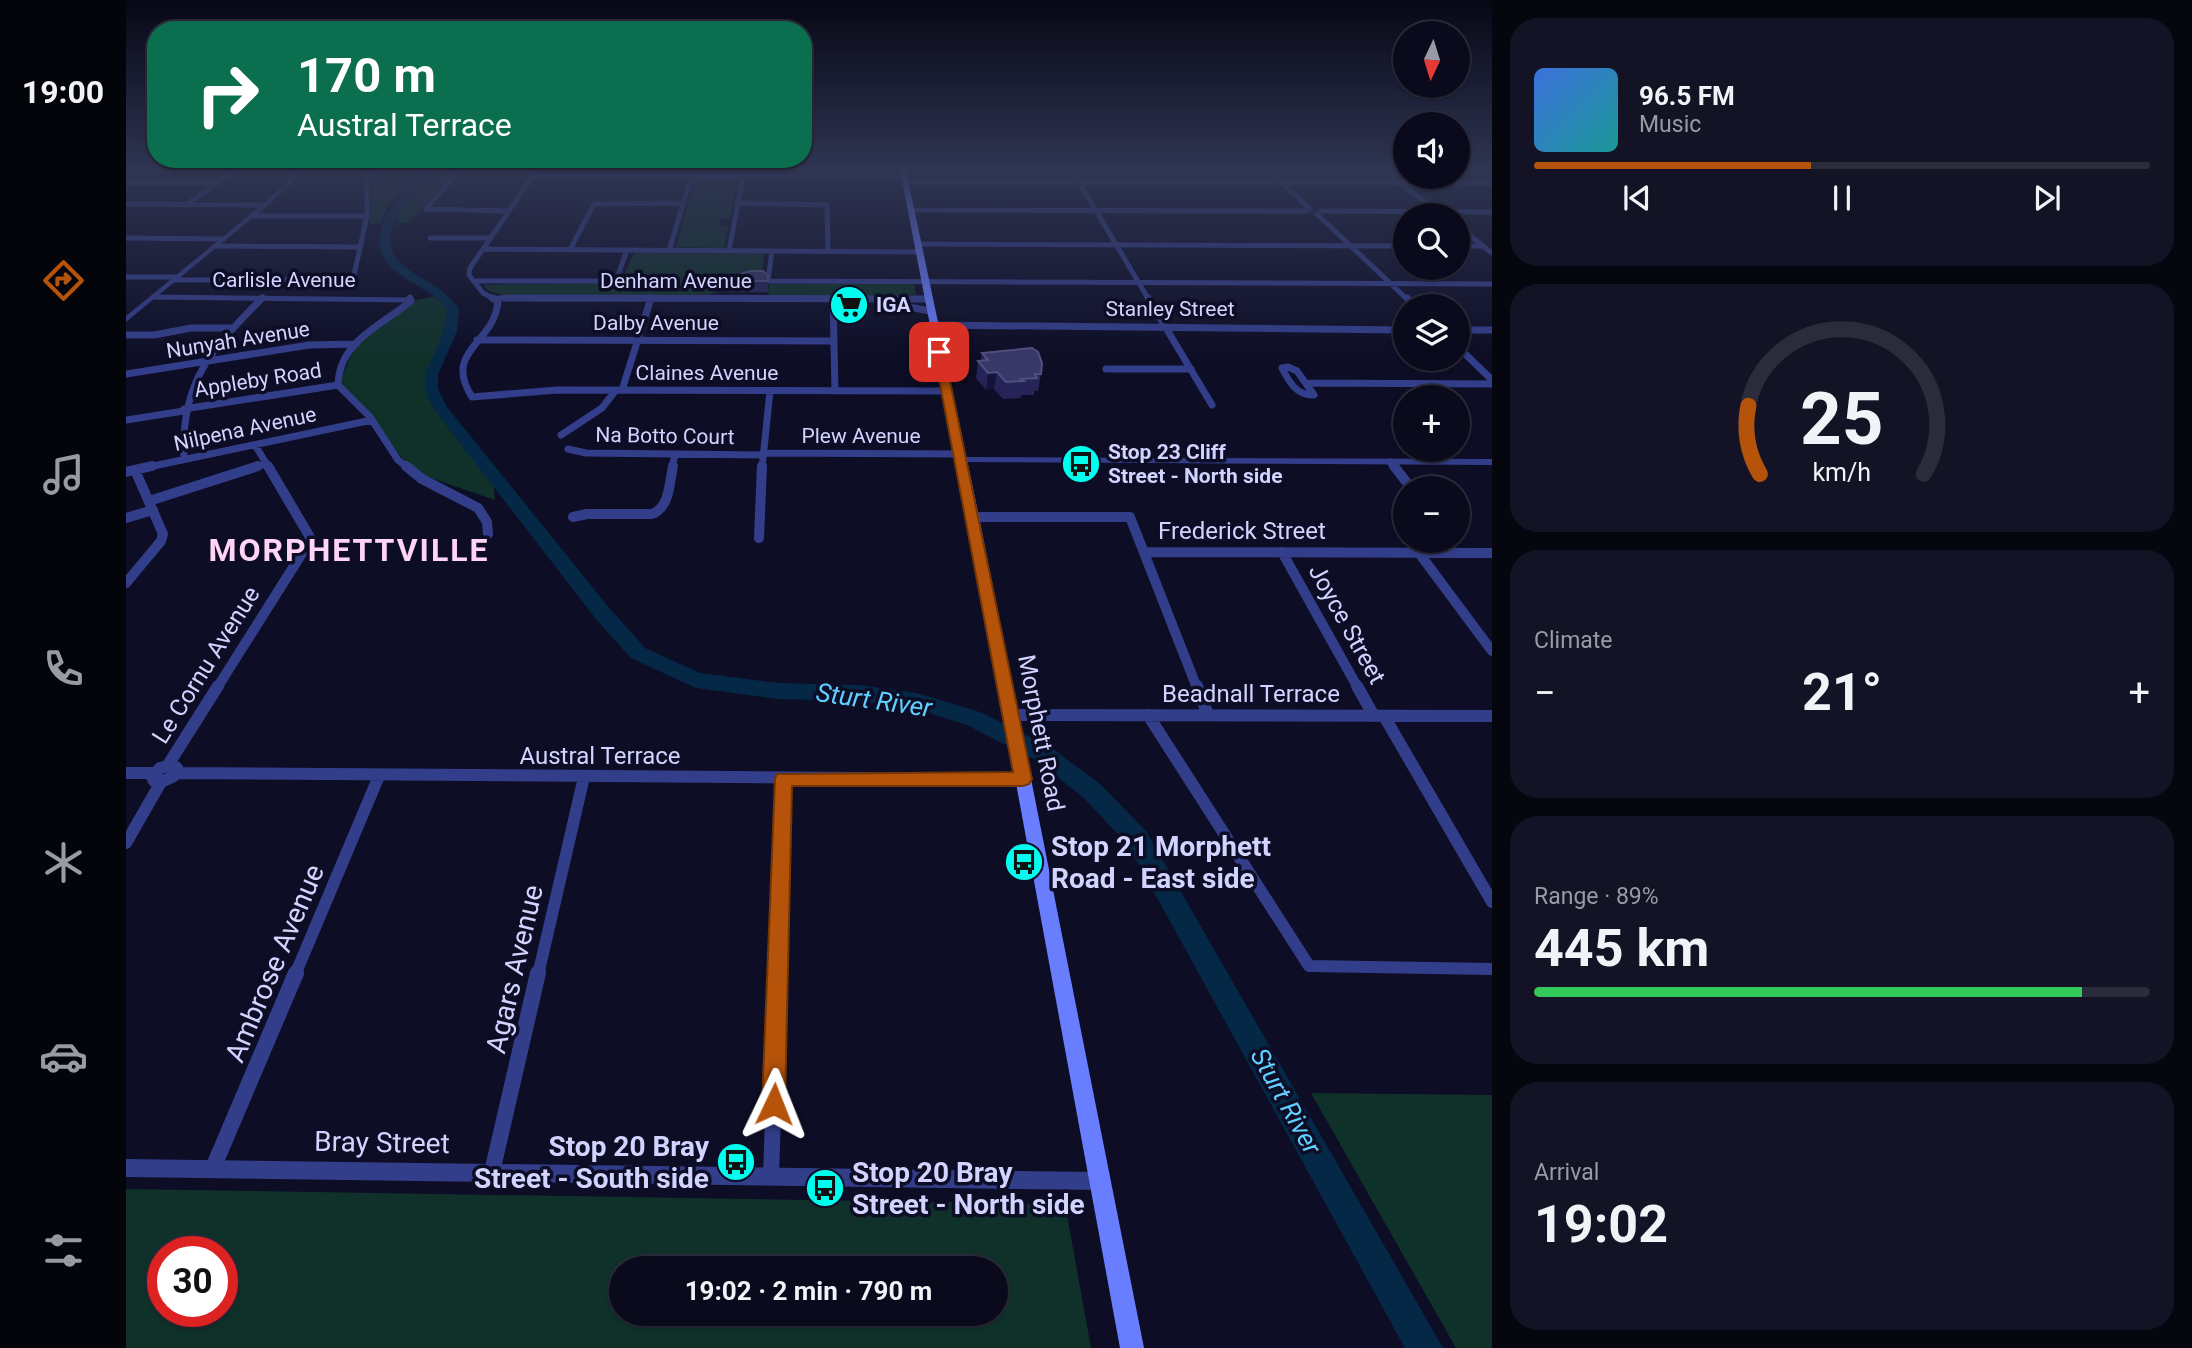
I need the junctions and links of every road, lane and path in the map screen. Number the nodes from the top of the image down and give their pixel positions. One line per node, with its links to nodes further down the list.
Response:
1 (231, 233): 15 (street)
2 (363, 233): 22 (street)
3 (494, 233): 14 (street)
4 (579, 233): 25 (street)
5 (674, 233): 27 (street)
6 (732, 233): 28 (street)
7 (828, 233): 30 (street)
8 (915, 233): 23 (main road, Morphett Road)
9 (1109, 233): 16 (street)
10 (1339, 233): 17 (street)
11 (1470, 235): 21 (street)
12 (126, 238): 15 (street)
13 (430, 238): 14 (street)
14 (491, 238): 24 (street)
15 (224, 239): 18 (street)
16 (1116, 245): 17 (street); 23 (street); 37 (street)
17 (1350, 245): 19 (street); 38 (street)
18 (215, 246): 22 (street); 33 (street)
19 (1393, 246)
20 (1470, 246): 21 (street)
21 (1484, 246): 31 (street)
22 (361, 247): 34 (street)
23 (918, 248): 30 (street); 36 (main road, Morphett Road)
24 (483, 249): 25 (street); 35 (street)
25 (570, 250): 26 (street)
26 (627, 250): 27 (street); 35 (street)
27 (669, 251): 28 (street)
28 (729, 251): 29 (street)
29 (772, 251): 30 (street); 36 (street)
30 (828, 251)
31 (1492, 253)
32 (126, 277): 33 (street)
33 (176, 279): 34 (street); 41 (street)
34 (353, 280): 43 (street)
35 (474, 281): 44 (street)
36 (925, 282): 37 (street); 48 (main road, Morphett Road)
37 (1140, 284): 38 (street); 53 (street)
38 (1391, 284): 39 (street); 40 (street)
39 (1492, 284)
40 (1402, 294)
41 (154, 297): 42 (street, Carlisle Avenue); 51 (street)
42 (263, 297): 43 (street, Carlisle Avenue); 54 (street)
43 (348, 297): 49 (street, Carlisle Avenue)
44 (492, 298): 45 (street, Denham Avenue); 59 (street)
45 (650, 298): 46 (street, Denham Avenue); 60 (street)
46 (833, 299): 47 (street, Denham Avenue); 61 (street)
47 (860, 299): 48 (street, Denham Avenue); 50 (street, Denham Avenue)
48 (928, 299): 50 (main road, Morphett Road)
49 (411, 301): 62 (street, Appleby Road)
50 (931, 311): 52 (main road, Morphett Road)
51 (126, 320)
52 (934, 325): 53 (street, Stanley Street); 74 (main road, Morphett Road)
53 (1166, 326): 55 (street, Stanley Street); 66 (street)
54 (233, 328): 58 (street); 64 (street)
55 (1393, 330)
56 (1470, 330): 57 (street)
57 (1492, 330)
58 (126, 335)
59 (477, 340): 60 (street, Dalby Avenue); 71 (street, Claines Avenue)
60 (638, 341): 61 (street, Dalby Avenue); 71 (street)
61 (834, 341): 73 (street)
62 (356, 344): 64 (street, Nunyah Avenue); 70 (street, Appleby Road)
63 (1470, 359): 68 (street)
64 (204, 363): 67 (street, Nunyah Avenue); 76 (street)
65 (1106, 369): 66 (street)
66 (1191, 369): 75 (street)
67 (126, 374)
68 (1492, 382): 69 (street)
69 (1307, 383): 69 (street)
70 (338, 385): 76 (street, Appleby Road); 78 (street, Appleby Road)
71 (619, 390): 72 (street, Claines Avenue); 79 (street)
72 (770, 391): 73 (street, Claines Avenue); 83 (street)
73 (835, 391): 74 (street, Claines Avenue)
74 (946, 391): 84 (main road, Morphett Road)
75 (1212, 405)
76 (184, 410): 77 (street, Appleby Road); 85 (street)
77 (126, 420)
78 (372, 420): 80 (street, Nilpena Avenue); 96 (street, Appleby Road)
79 (561, 435)
80 (255, 445): 85 (street, Nilpena Avenue); 88 (street, Le Cornu Avenue)
81 (568, 449): 82 (street, Na Botto Court)
82 (675, 454): 83 (street, Na Botto Court); 93 (street)
83 (762, 454): 84 (street, Plew Avenue); 97 (street)
84 (961, 457): 86 (street); 94 (main road, Morphett Road)
85 (184, 459): 89 (street, Nilpena Avenue)
86 (1390, 462): 87 (street); 90 (street)
87 (1492, 462)
88 (266, 464): 91 (street); 111 (street, Le Cornu Avenue)
89 (131, 471): 91 (street)
90 (1401, 476)
91 (149, 500): 92 (street)
92 (153, 510): 95 (street); 104 (street)
93 (573, 517)
94 (973, 517): 98 (street, Frederick Street); 110 (main road, Morphett Road)
95 (126, 518)
96 (488, 534)
97 (759, 538)
98 (1144, 552): 99 (street, Frederick Street); 107 (street)
99 (1282, 552): 100 (street, Frederick Street); 108 (street, Joyce Street)
100 (1393, 553)
101 (1419, 553): 105 (street)
102 (1470, 553): 103 (street, Frederick Street)
103 (1492, 553)
104 (126, 583)
105 (1492, 652)
106 (1148, 715): 107 (street, Beadnall Terrace); 110 (street, Beadnall Terrace); 120 (street)
107 (1208, 715): 108 (street, Beadnall Terrace)
108 (1379, 716): 109 (street, Beadnall Terrace); 119 (street, Joyce Street)
109 (1492, 716)
110 (1011, 720): 117 (main road, Morphett Road)
111 (172, 769): 113 (street, Austral Terrace); 115 (street)
112 (126, 773): 115 (street)
113 (379, 776): 114 (street, Austral Terrace); 122 (street, Ambrose Avenue)
114 (583, 777): 116 (street, Austral Terrace); 123 (street, Agars Avenue)
115 (158, 778): 118 (street)
116 (783, 779): 117 (street, Austral Terrace); 124 (street)
117 (1023, 779): 125 (main road, Morphett Road)
118 (126, 843)
119 (1492, 902)
120 (1492, 969)
121 (126, 1168): 122 (street, Bray Street)
122 (213, 1168): 123 (street, Bray Street)
123 (492, 1172): 124 (street, Bray Street)
124 (771, 1175): 125 (street, Bray Street)
125 (1100, 1181): 126 (main road, Morphett Road)
126 (1132, 1348)

